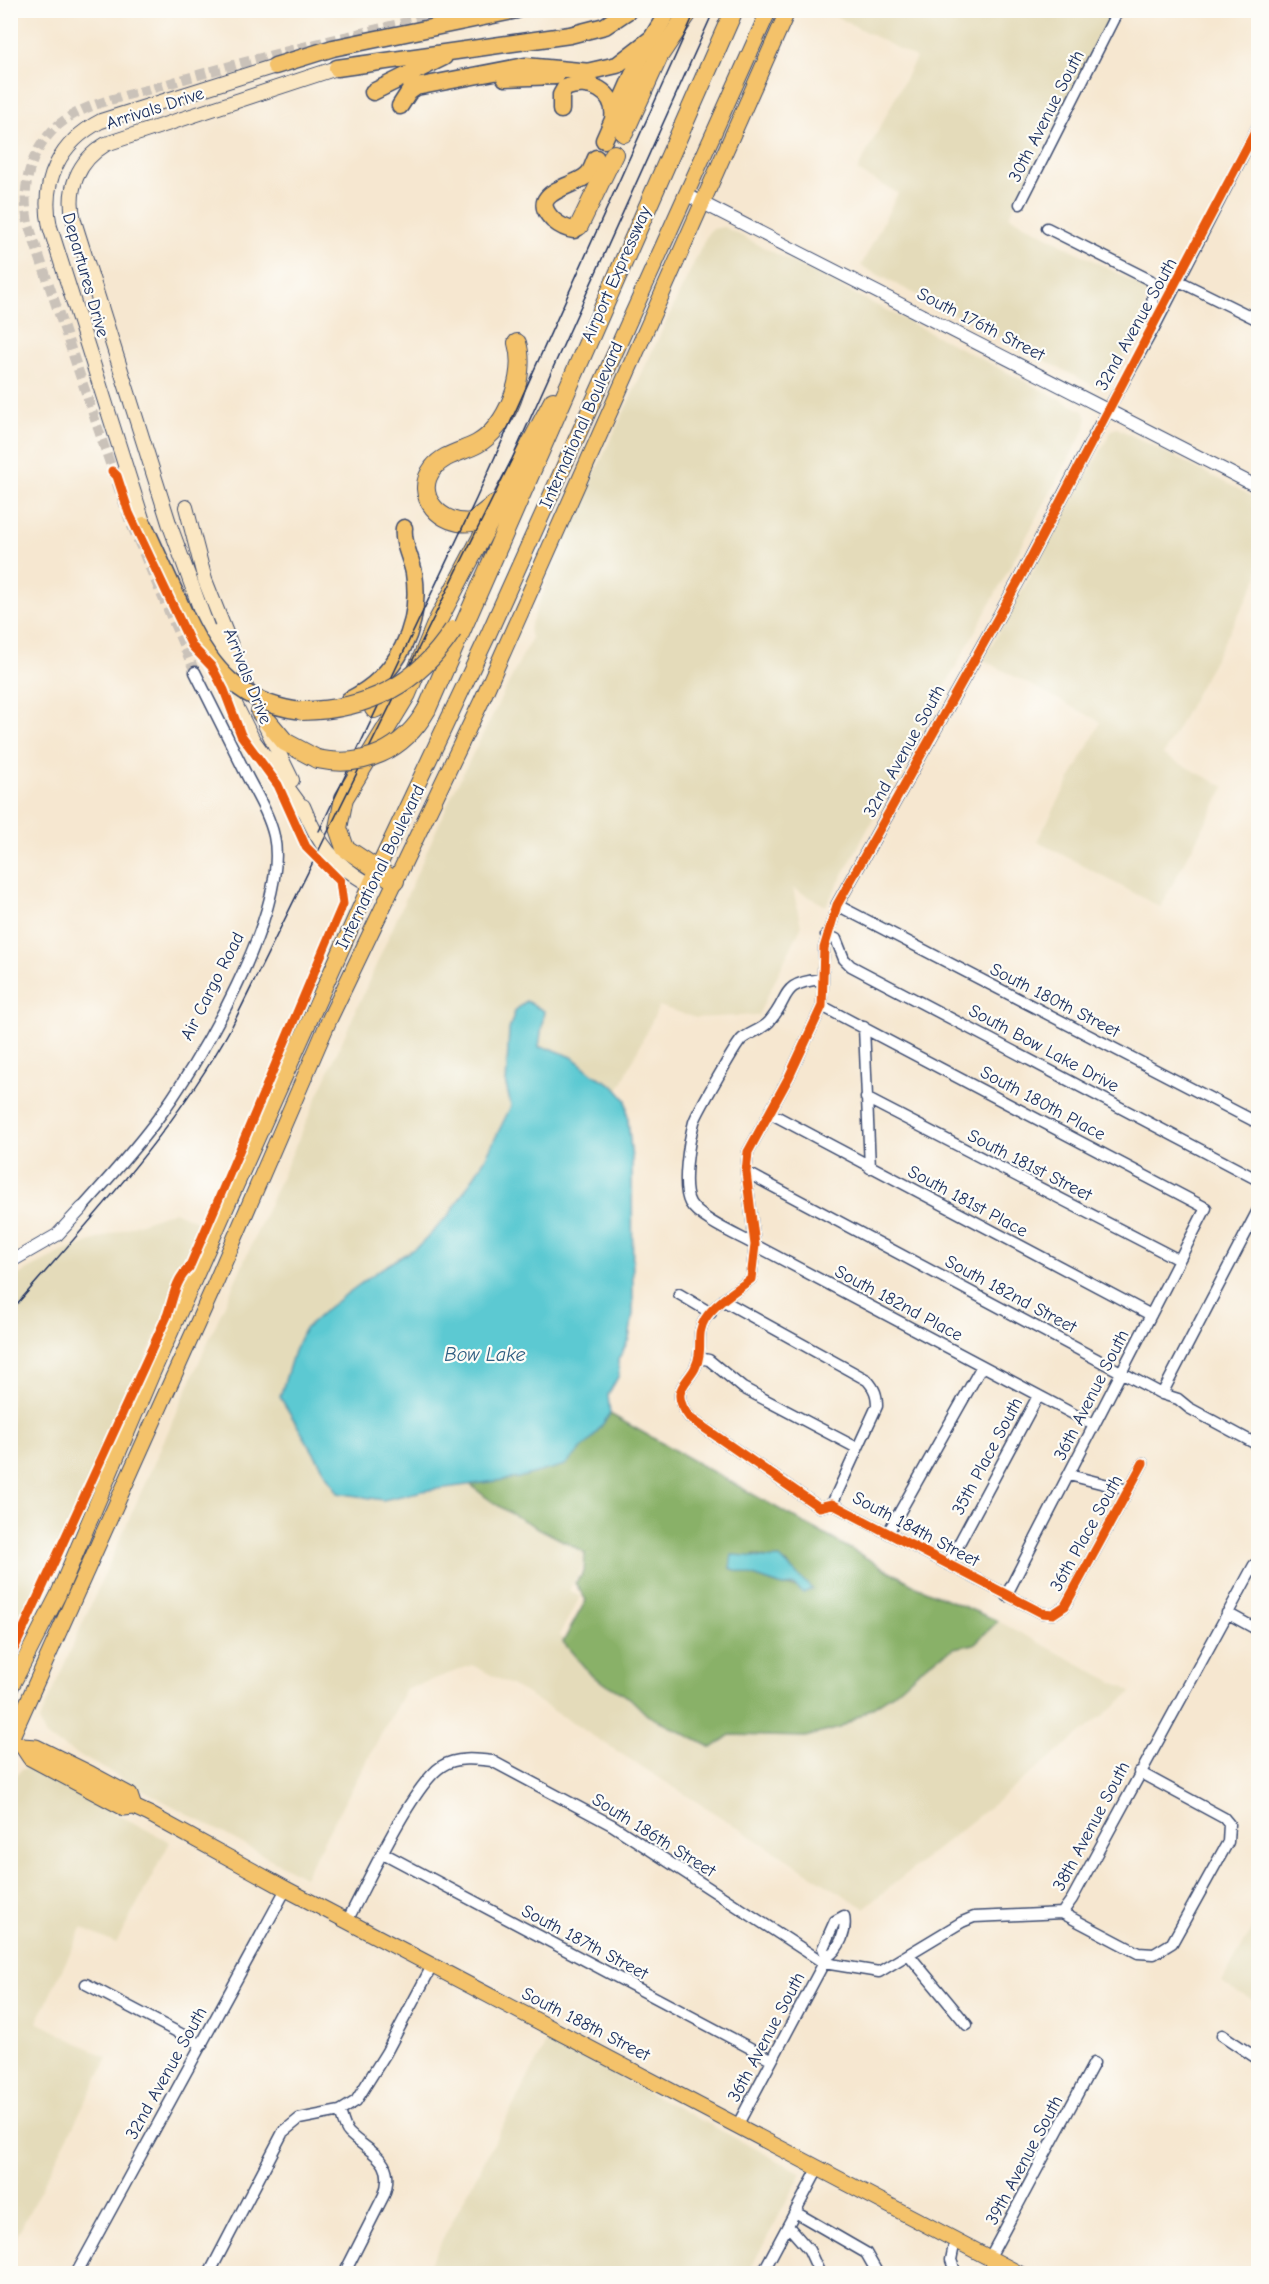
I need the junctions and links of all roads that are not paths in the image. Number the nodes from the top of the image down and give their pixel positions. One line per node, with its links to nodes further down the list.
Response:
1 (518, 10): 11 (highway, Departures Drive)
2 (629, 10): 10 (highway, Arrivals Drive)
3 (669, 10): 9 (highway)
4 (690, 10): 19 (highway)
5 (734, 10): 31 (highway, Airport Expressway)
6 (769, 10): 22 (main road, International Boulevard)
7 (788, 10): 23 (main road, International Boulevard)
8 (1118, 10): 24 (street, 30th Avenue South)
9 (652, 38): 13 (highway); 19 (highway)
10 (459, 50): 12 (highway, Arrivals Drive); 15 (highway)
11 (275, 66): 39 (main road, Departures Drive)
12 (336, 68): 42 (main road, Arrivals Drive)
13 (591, 72): 14 (highway); 16 (highway)
14 (505, 78)
15 (373, 92)
16 (400, 106)
17 (561, 110): 19 (highway)
18 (1258, 126): 27 (street, 32nd Avenue South)
19 (618, 127): 20 (highway)
20 (609, 147): 25 (highway)
21 (596, 158): 25 (highway)
22 (687, 195): 23 (street, South 176th Street); 32 (main road, International Boulevard)
23 (703, 203): 33 (main road, International Boulevard); 34 (street, South 176th Street)
24 (1020, 204)
25 (579, 226)
26 (1047, 228): 29 (street)
27 (1179, 280): 28 (street); 29 (street, 32nd Avenue South)
28 (1258, 320)
29 (1155, 326): 34 (street, 32nd Avenue South)
30 (518, 343): 37 (highway)
31 (582, 352): 37 (highway); 41 (highway, Airport Expressway)
32 (612, 365): 33 (main road); 35 (main road, International Boulevard)
33 (617, 391): 35 (main road); 51 (main road, International Boulevard)
34 (1108, 410): 36 (street, South 176th Street); 52 (street, 32nd Avenue South)
35 (585, 422): 50 (main road, International Boulevard)
36 (1258, 487)
37 (508, 488): 45 (highway)
38 (186, 507): 43 (main road)
39 (144, 525): 47 (highway, bridge)
40 (404, 528): 47 (highway, bridge)
41 (501, 539): 47 (highway, bridge); 48 (highway, bridge)
42 (202, 610): 43 (main road, Arrivals Drive); 49 (main road, Arrivals Drive)
43 (239, 671): 48 (main road, Arrivals Drive)
44 (195, 672): 63 (street, Air Cargo Road)
45 (410, 685): 46 (highway); 50 (highway)
46 (374, 709)
47 (302, 711)
48 (260, 712): 49 (main road, Arrivals Drive)
49 (306, 813): 50 (main road, Arrivals Drive)
50 (374, 878): 51 (highway); 93 (main road, International Boulevard)
51 (392, 888): 94 (main road, International Boulevard)
52 (837, 905): 53 (street, 32nd Avenue South); 59 (street, South 180th Street)
53 (826, 935): 54 (street, 32nd Avenue South); 62 (street, South Bow Lake Drive)
54 (821, 979): 55 (street, 32nd Avenue South); 66 (street, South 182nd Place)
55 (822, 1006): 56 (street, South 180th Place); 58 (street, 32nd Avenue South)
56 (864, 1027): 57 (street); 64 (street, South 180th Place)
57 (866, 1098): 60 (street); 67 (street, South 181st Street)
58 (771, 1113): 60 (street, South 181st Place); 61 (street, 32nd Avenue South)
59 (1258, 1123)
60 (870, 1168): 72 (street, South 181st Place)
61 (746, 1172): 66 (street, 32nd Avenue South); 75 (street, South 182nd Street)
62 (1258, 1180)
63 (82, 1208): 68 (street, Air Cargo Road)
64 (1206, 1208): 67 (street, 36th Avenue South)
65 (1258, 1210): 76 (street)
66 (755, 1245): 70 (street, 32nd Avenue South); 74 (street, South 182nd Place)
67 (1179, 1260): 72 (street, 36th Avenue South)
68 (10, 1262)
69 (679, 1294): 71 (street)
70 (724, 1301): 71 (street, 32nd Avenue South); 81 (street)
71 (711, 1313): 73 (street, 32nd Avenue South)
72 (1151, 1315): 75 (street, 36th Avenue South)
73 (699, 1358): 78 (street, 32nd Avenue South); 81 (street)
74 (982, 1366): 77 (street, South 182nd Place); 86 (street)
75 (1122, 1371): 76 (street, South 182nd Street); 79 (street, 36th Avenue South)
76 (1162, 1394): 80 (street, South 182nd Street)
77 (1038, 1396): 79 (street, South 182nd Place); 87 (street, 35th Place South)
78 (681, 1407): 85 (street, South 184th Street)
79 (1094, 1425): 83 (street, 36th Avenue South)
80 (1258, 1445)
81 (857, 1448): 85 (street)
82 (1143, 1463): 84 (street, 36th Place South)
83 (1069, 1475): 84 (street); 89 (street, 36th Avenue South)
84 (1128, 1491): 91 (street, 36th Place South)
85 (832, 1504): 86 (street, South 184th Street)
86 (889, 1531): 87 (street, South 184th Street)
87 (948, 1564): 89 (street, South 184th Street)
88 (1254, 1565): 90 (street, 38th Avenue South)
89 (1006, 1596): 91 (street, South 184th Street)
90 (1227, 1613): 92 (street); 95 (street, 38th Avenue South)
91 (1053, 1614)
92 (1258, 1630)
93 (10, 1689)
94 (13, 1742): 97 (main road, South 188th Street)
95 (1139, 1772): 98 (street, 38th Avenue South); 98 (street)
96 (383, 1853): 99 (street); 101 (street, South 186th Street); 107 (street, South 187th Street)
97 (286, 1889): 99 (main road, South 188th Street); 106 (street, 32nd Avenue South)
98 (1062, 1912): 100 (street, 38th Avenue South)
99 (346, 1921): 102 (main road, South 188th Street)
100 (909, 1956): 101 (street, 38th Avenue South); 104 (street)
101 (826, 1960): 107 (street, 36th Avenue South)
102 (432, 1966): 110 (street); 111 (main road, South 188th Street)
103 (86, 1983): 106 (street)
104 (967, 2025)
105 (1222, 2035): 108 (street)
106 (202, 2045): 117 (street, 32nd Avenue South)
107 (771, 2059): 111 (street, 36th Avenue South)
108 (1258, 2059)
109 (1094, 2062): 116 (street, 39th Avenue South)
110 (340, 2111): 118 (street); 119 (street)
111 (737, 2126): 112 (main road, South 188th Street)
112 (818, 2169): 113 (street); 115 (main road, South 188th Street)
113 (795, 2212): 114 (street); 122 (street)
114 (788, 2226): 120 (street); 121 (street)
115 (955, 2240): 116 (main road, South 188th Street); 123 (street)
116 (990, 2258): 124 (street); 125 (main road, South 188th Street)
117 (76, 2274)
118 (209, 2274)
119 (344, 2274)
120 (762, 2274)
121 (820, 2274)
122 (879, 2274)
123 (956, 2274)
124 (994, 2274)
125 (1020, 2274)

